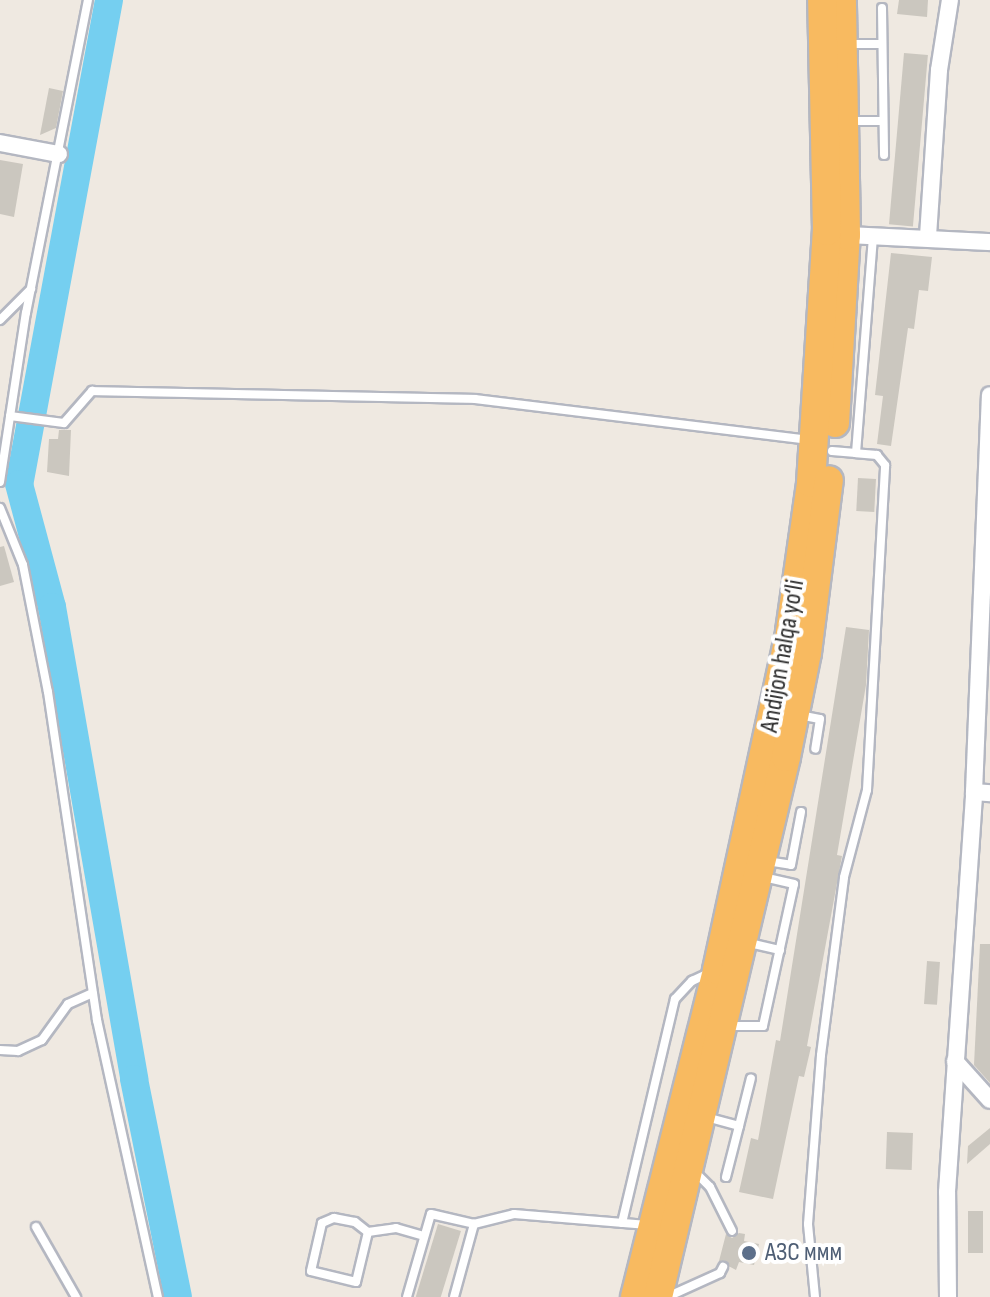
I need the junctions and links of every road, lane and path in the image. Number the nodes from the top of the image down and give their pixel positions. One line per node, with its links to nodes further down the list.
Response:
1 (88, 0): 11 (lane)
2 (822, 0): 20 (highway, Andijon halqa yo‘li)
3 (842, 0): 6 (highway, Andijon halqa yo‘li)
4 (950, 0): 14 (street)
5 (882, 8): 7 (lane)
6 (844, 44): 7 (lane); 8 (highway, Andijon halqa yo‘li)
7 (882, 44): 9 (lane)
8 (847, 121): 9 (lane); 13 (highway, Andijon halqa yo‘li)
9 (883, 121): 12 (lane)
10 (0, 143): 11 (street)
11 (59, 154): 16 (lane)
12 (884, 155)
13 (859, 235): 14 (street); 20 (highway, Andijon halqa yo‘li)
14 (928, 236): 15 (street)
15 (990, 242)
16 (32, 289): 17 (lane); 19 (lane)
17 (0, 320)
18 (990, 395): 25 (street)
19 (13, 416): 20 (lane); 21 (lane)
20 (834, 448): 23 (highway, Andijon halqa yo‘li); 30 (highway, Andijon halqa yo‘li); 55 (lane)
21 (0, 482)
22 (0, 508): 31 (lane)
23 (794, 714): 24 (lane); 27 (highway, Andijon halqa yo‘li)
24 (815, 749)
25 (982, 792): 34 (street)
26 (801, 812): 27 (lane)
27 (761, 868): 28 (highway, Andijon halqa yo‘li); 29 (lane)
28 (744, 942): 29 (lane); 32 (highway, Andijon halqa yo‘li)
29 (780, 950): 32 (lane)
30 (717, 970): 41 (lane); 43 (highway, Andijon halqa yo‘li)
31 (93, 993): 33 (lane); 51 (lane)
32 (725, 1026): 37 (highway, Andijon halqa yo‘li)
33 (0, 1050)
34 (955, 1061): 36 (street); 56 (street)
35 (751, 1078): 38 (lane)
36 (990, 1100)
37 (701, 1116): 38 (lane); 39 (highway, Andijon halqa yo‘li)
38 (739, 1126): 40 (lane)
39 (688, 1165): 45 (lane); 49 (highway, Andijon halqa yo‘li)
40 (726, 1177)
41 (622, 1223): 42 (lane); 43 (lane)
42 (474, 1224): 47 (lane); 53 (lane)
43 (653, 1226): 54 (highway, Andijon halqa yo‘li)
44 (36, 1227): 50 (lane)
45 (732, 1231)
46 (368, 1232): 46 (lane); 47 (lane)
47 (424, 1236): 52 (lane)
48 (723, 1267): 49 (lane)
49 (668, 1296)
50 (76, 1297)
51 (158, 1297)
52 (407, 1297)
53 (454, 1297)
54 (635, 1297)
55 (815, 1297)
56 (948, 1297)

